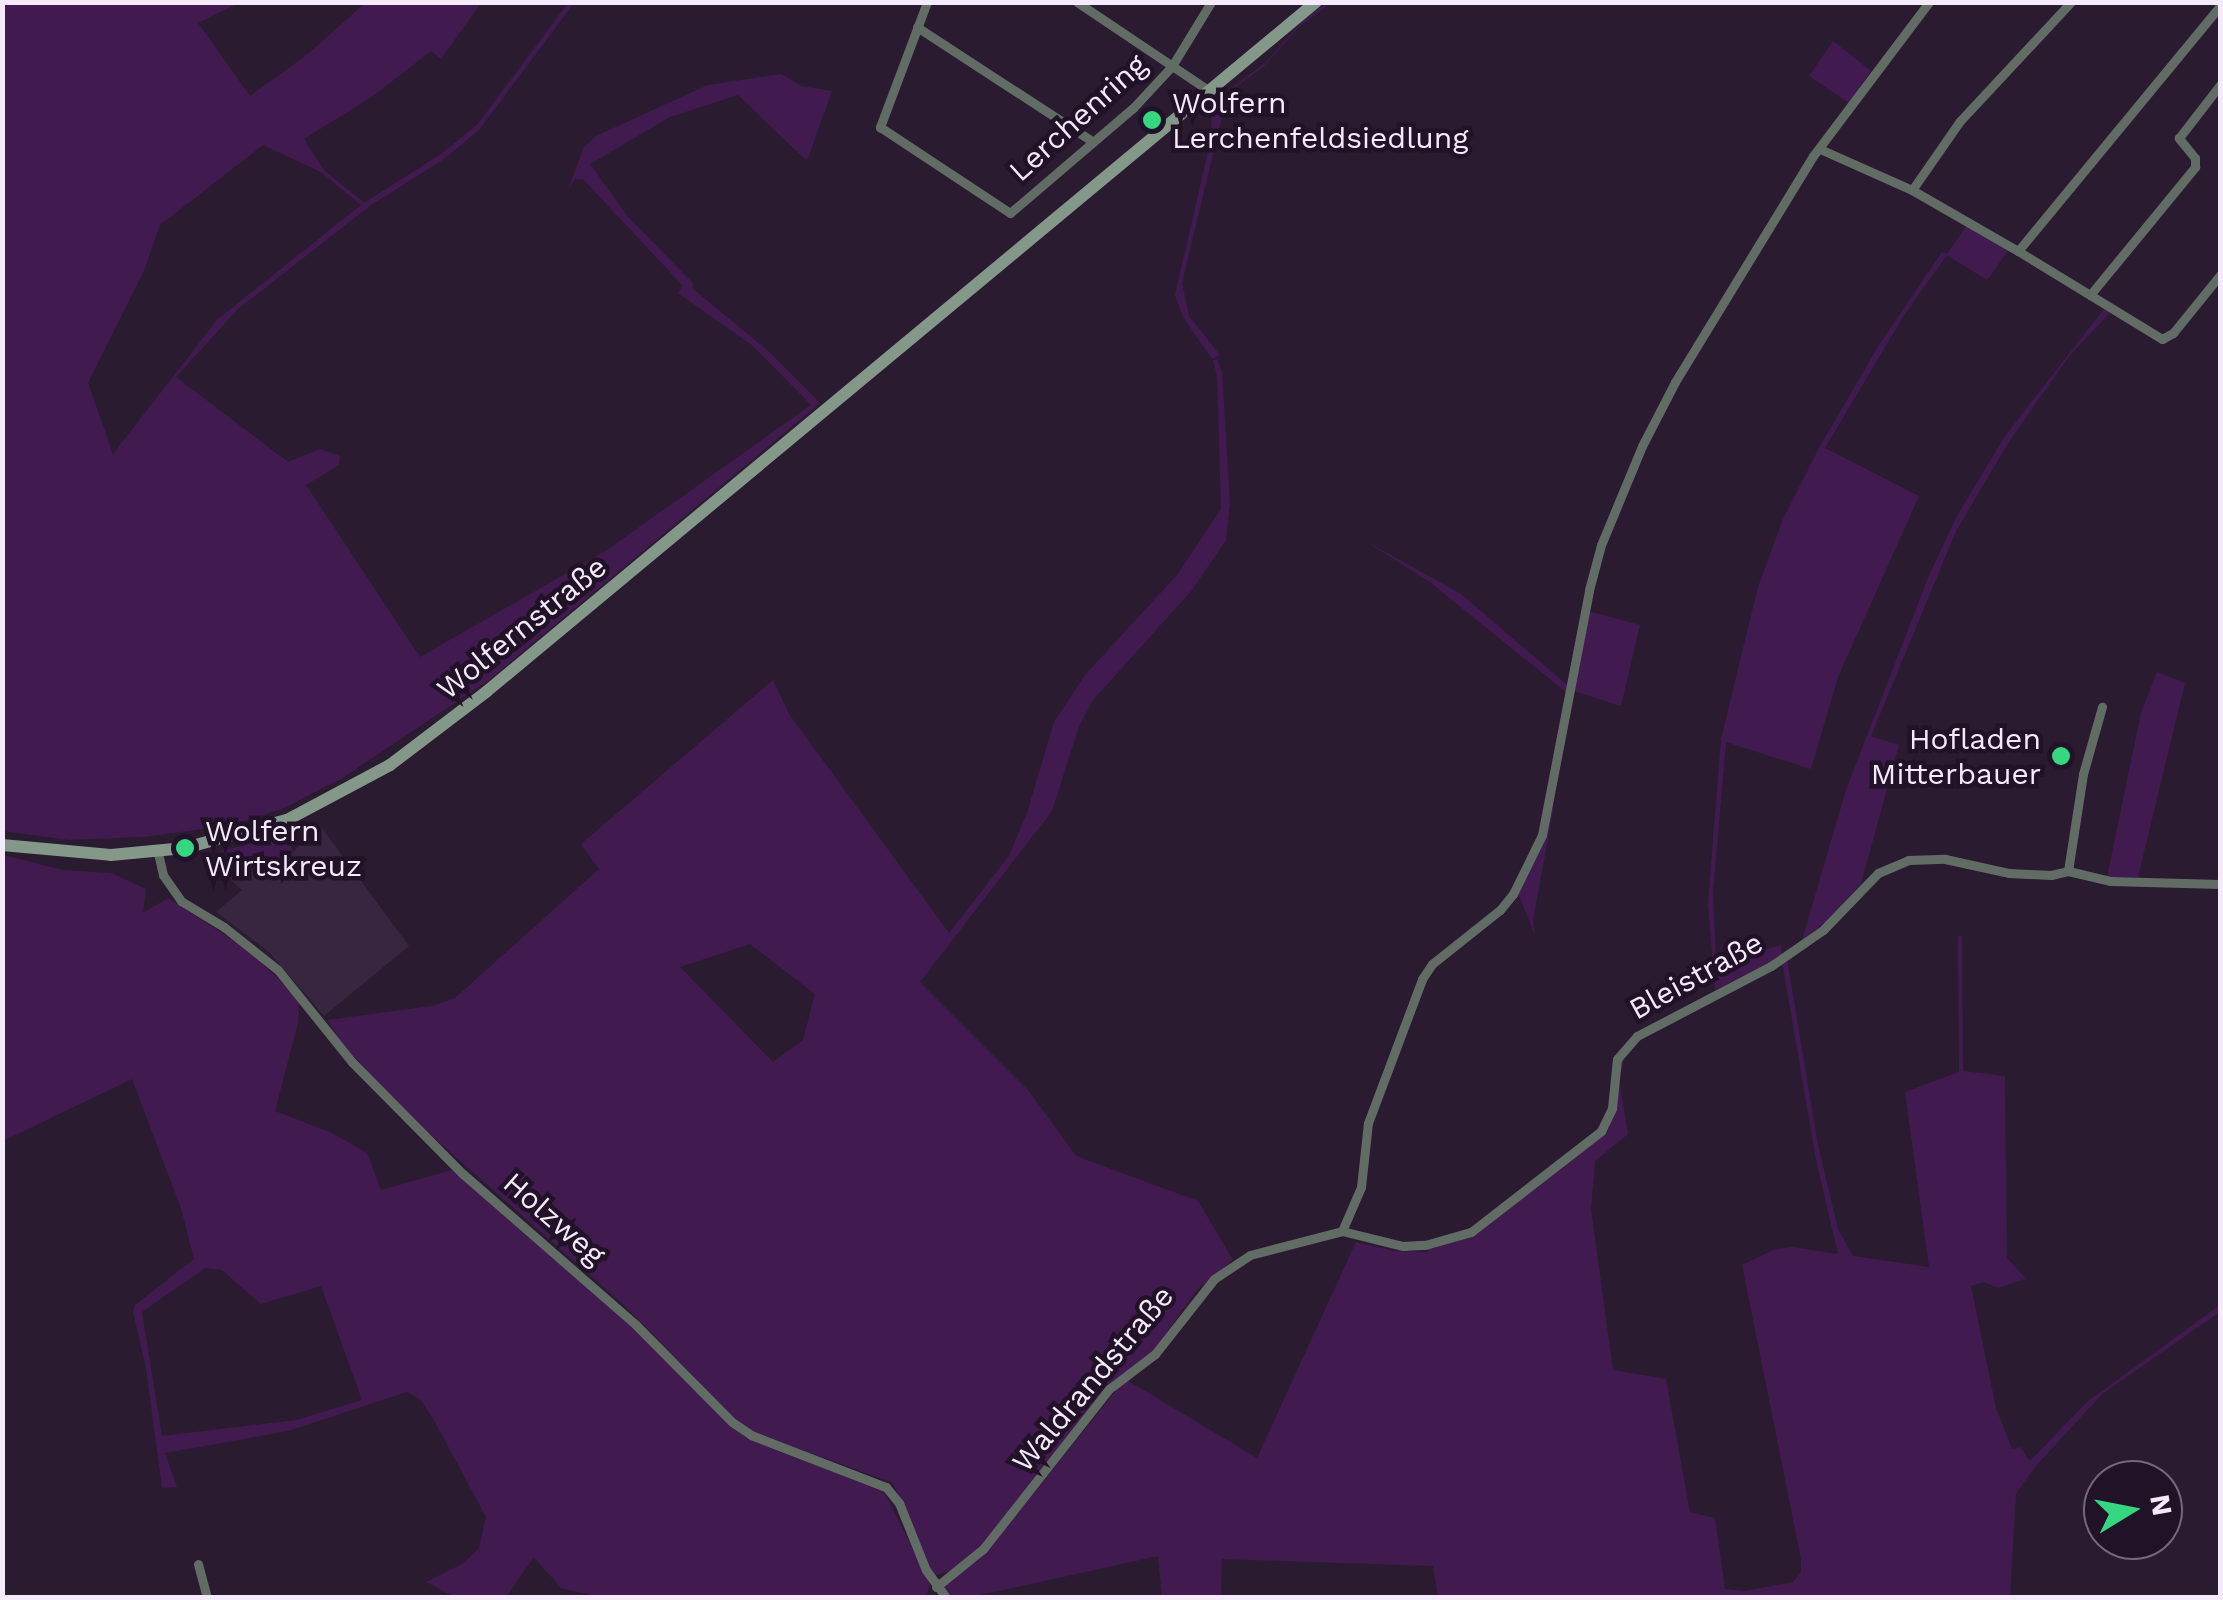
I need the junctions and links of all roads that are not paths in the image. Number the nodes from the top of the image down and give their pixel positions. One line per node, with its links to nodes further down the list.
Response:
1 (926, 2): 8 (street, Lerchenring)
2 (1077, 2): 9 (street)
3 (1211, 2): 9 (street, Lerchenring)
4 (1316, 2): 11 (main road, Wolfernstraße)
5 (1929, 2): 13 (street)
6 (2066, 4): 14 (street)
7 (2220, 6): 15 (street)
8 (917, 27): 12 (street); 12 (street, Lerchenring)
9 (1172, 66): 11 (street, Lerchenring); 12 (street, Lerchenring)
10 (2220, 84): 17 (street)
11 (1211, 92): 20 (main road, Wolfernstraße)
12 (1092, 141)
13 (1820, 149): 14 (street); 23 (street)
14 (1912, 190): 15 (street)
15 (2018, 251): 17 (street)
16 (2220, 275): 17 (street)
17 (2090, 295)
18 (2102, 707): 21 (street)
19 (2, 845): 20 (main road, Wolfernstraße)
20 (158, 852): 25 (street, Holzweg)
21 (2068, 871): 22 (street); 23 (street, Bleistraße)
22 (2220, 884)
23 (1342, 1231): 25 (street, Waldrandstraße)
24 (198, 1564): 26 (street)
25 (936, 1586): 27 (street, Holzweg)
26 (207, 1598)
27 (946, 1598)

